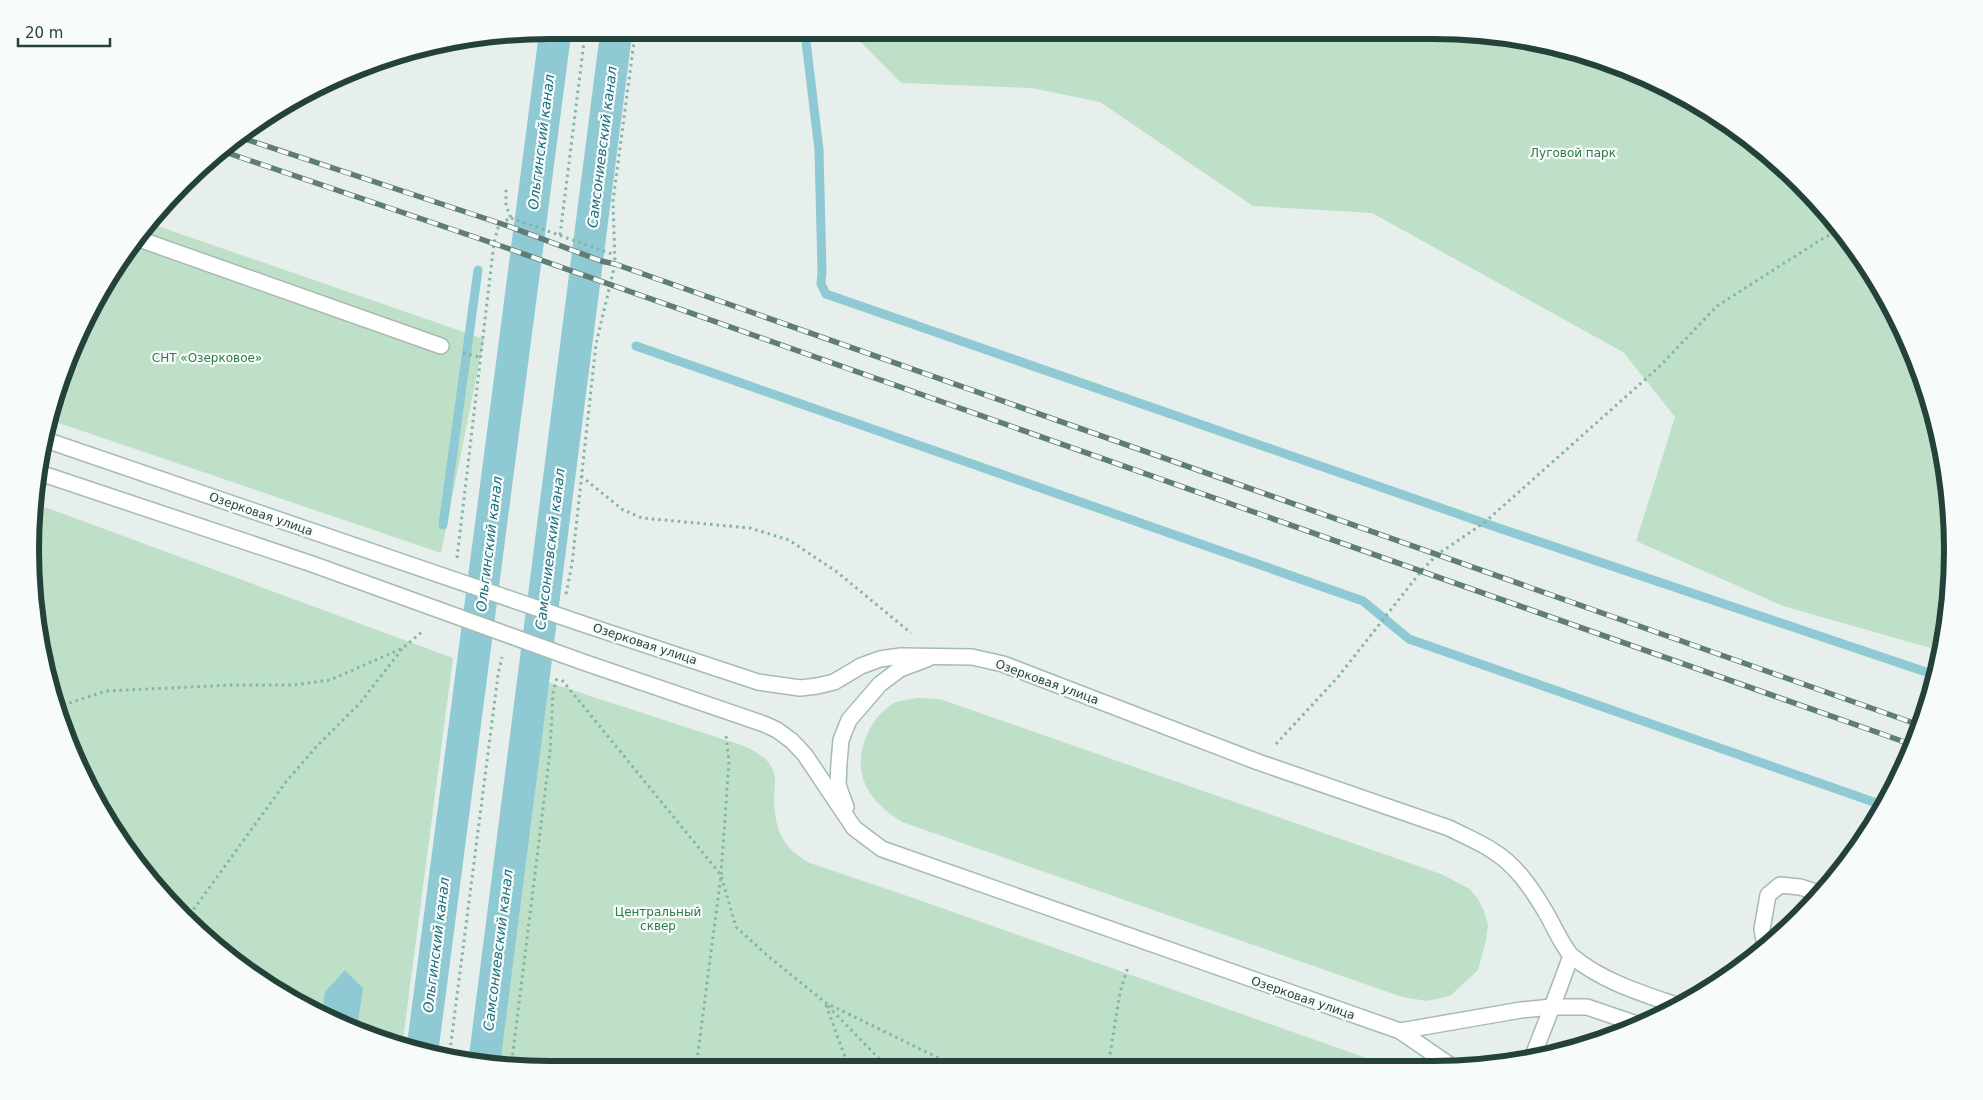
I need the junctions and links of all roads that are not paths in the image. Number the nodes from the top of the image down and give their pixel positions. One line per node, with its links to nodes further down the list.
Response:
1 (143, 240): 2 (street)
2 (441, 346)
3 (51, 442): 5 (street, Озерковая улица)
4 (44, 475): 6 (street, Озерковая улица)
5 (938, 655): 6 (street); 9 (street, Озерковая улица)
6 (854, 828): 13 (street, Озерковая улица)
7 (1813, 891): 8 (street)
8 (1764, 939)
9 (1571, 956): 10 (street, Озерковая улица); 11 (street)
10 (1670, 1003)
11 (1552, 1008): 12 (street, Озерковая улица); 13 (street, Озерковая улица); 14 (street)
12 (1630, 1022)
13 (1400, 1032): 15 (street, Озерковая улица)
14 (1535, 1051)
15 (1443, 1061)

